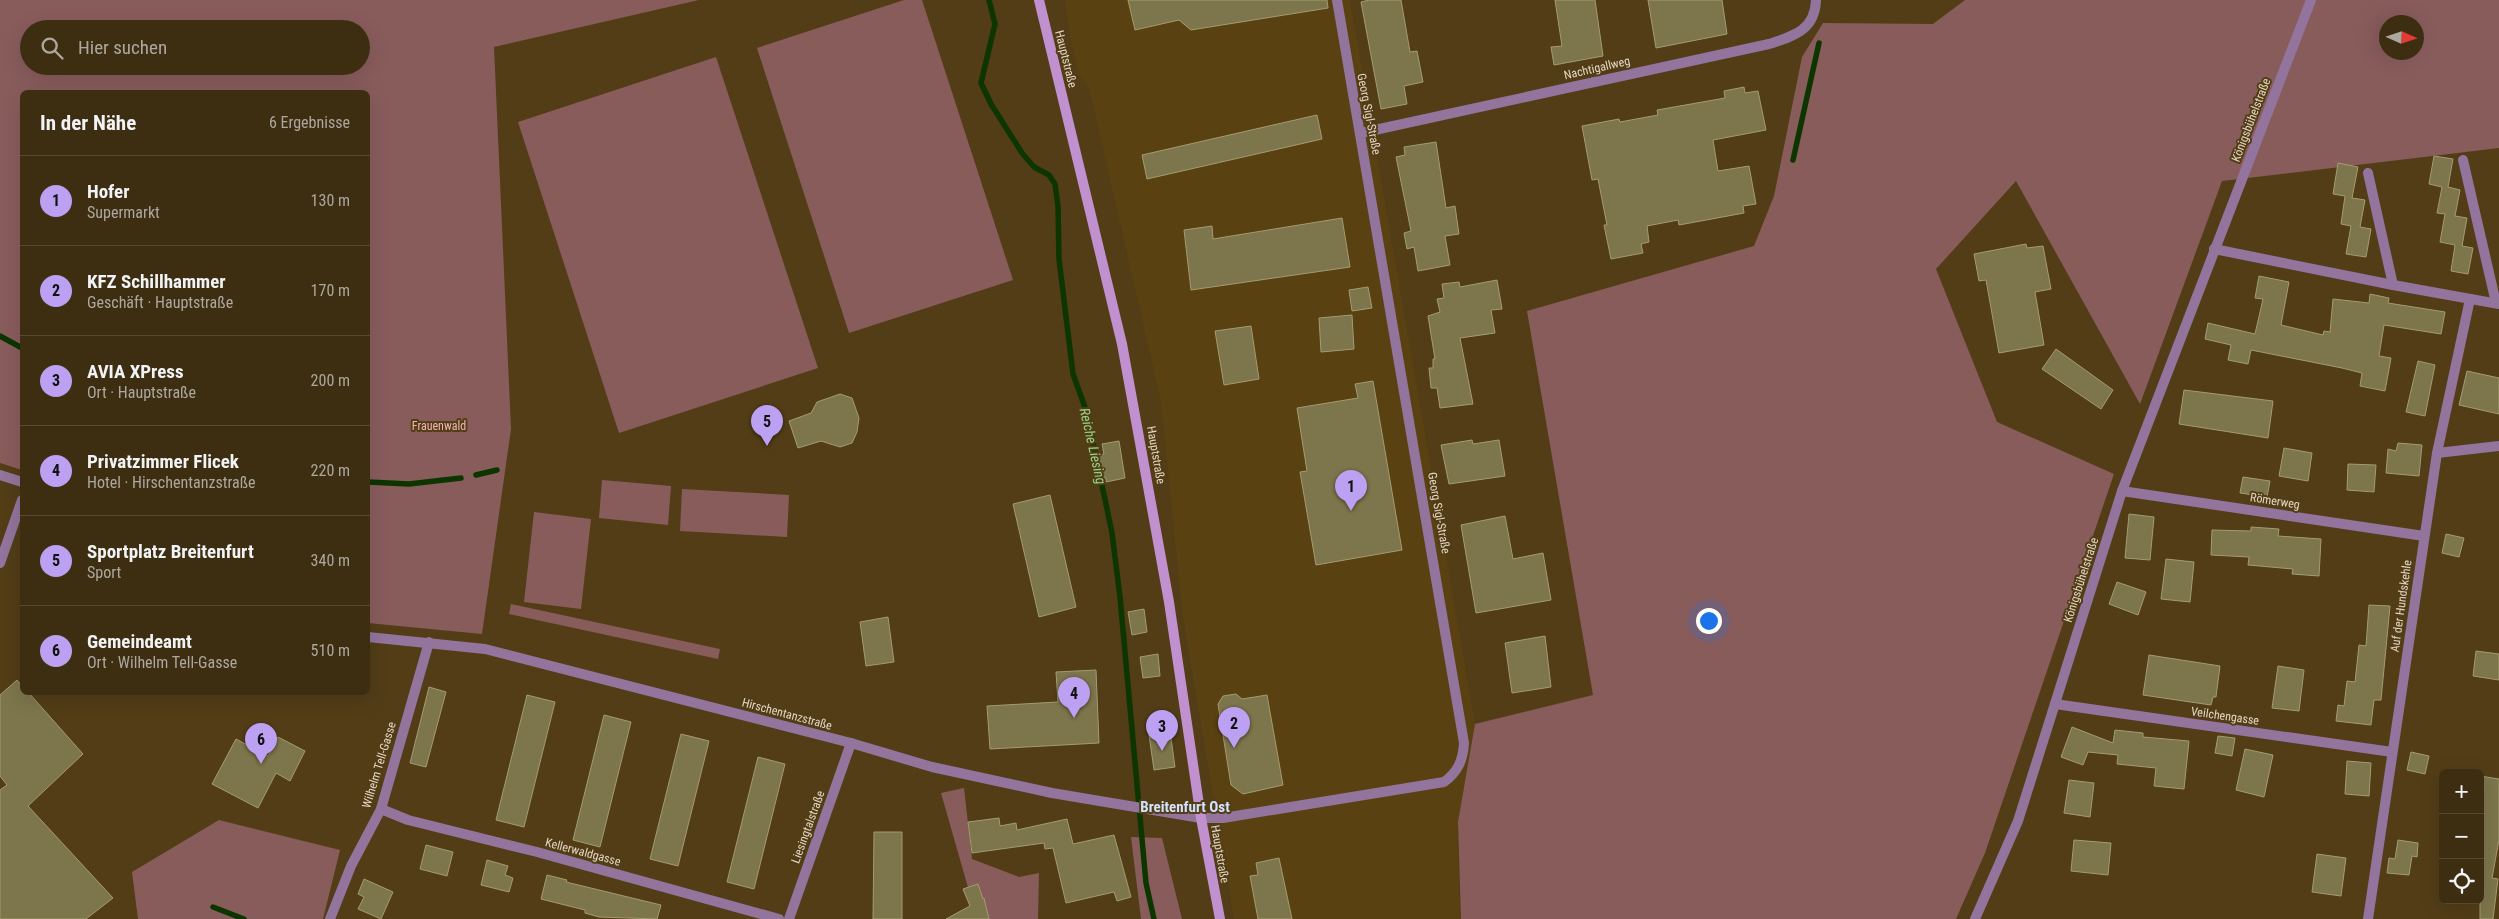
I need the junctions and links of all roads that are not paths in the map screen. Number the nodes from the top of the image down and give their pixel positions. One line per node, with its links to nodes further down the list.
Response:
1 (1039, 0): 26 (main road, Hauptstraße)
2 (1337, 0): 5 (street, Georg Sigl-Straße)
3 (1816, 0): 5 (street, Nachtigallweg)
4 (2311, 0): 8 (street, Königsbühelstraße)
5 (1361, 133): 26 (street, Georg Sigl-Straße)
6 (2463, 160): 11 (street)
7 (2368, 173): 9 (street)
8 (2214, 249): 9 (street); 16 (street, Königsbühelstraße)
9 (2393, 285): 10 (street)
10 (2470, 299): 11 (street); 13 (street, Auf der Hundskehle)
11 (2498, 303)
12 (2499, 446): 13 (street)
13 (2437, 452): 18 (street, Auf der Hundskehle)
14 (0, 475): 15 (street)
15 (20, 481)
16 (2122, 491): 18 (street, Römerweg); 22 (street, Königsbühelstraße)
17 (20, 506): 19 (street)
18 (2424, 536): 24 (street, Auf der Hundskehle)
19 (0, 563)
20 (370, 637): 21 (street, Hirschentanzstraße)
21 (429, 642): 23 (street, Hirschentanzstraße); 25 (street, Wilhelm Tell-Gasse)
22 (2054, 704): 24 (street, Veilchengasse); 31 (street, Königsbühelstraße)
23 (851, 743): 26 (street, Hirschentanzstraße); 29 (street, Liesingtalstraße)
24 (2392, 752): 32 (street, Auf der Hundskehle)
25 (381, 809): 27 (street, Wilhelm Tell-Gasse); 28 (street, Kellerwaldgasse)
26 (1201, 818): 30 (main road, Hauptstraße)
27 (330, 919)
28 (778, 919)
29 (788, 919)
30 (1220, 919)
31 (1975, 919)
32 (2368, 919)

